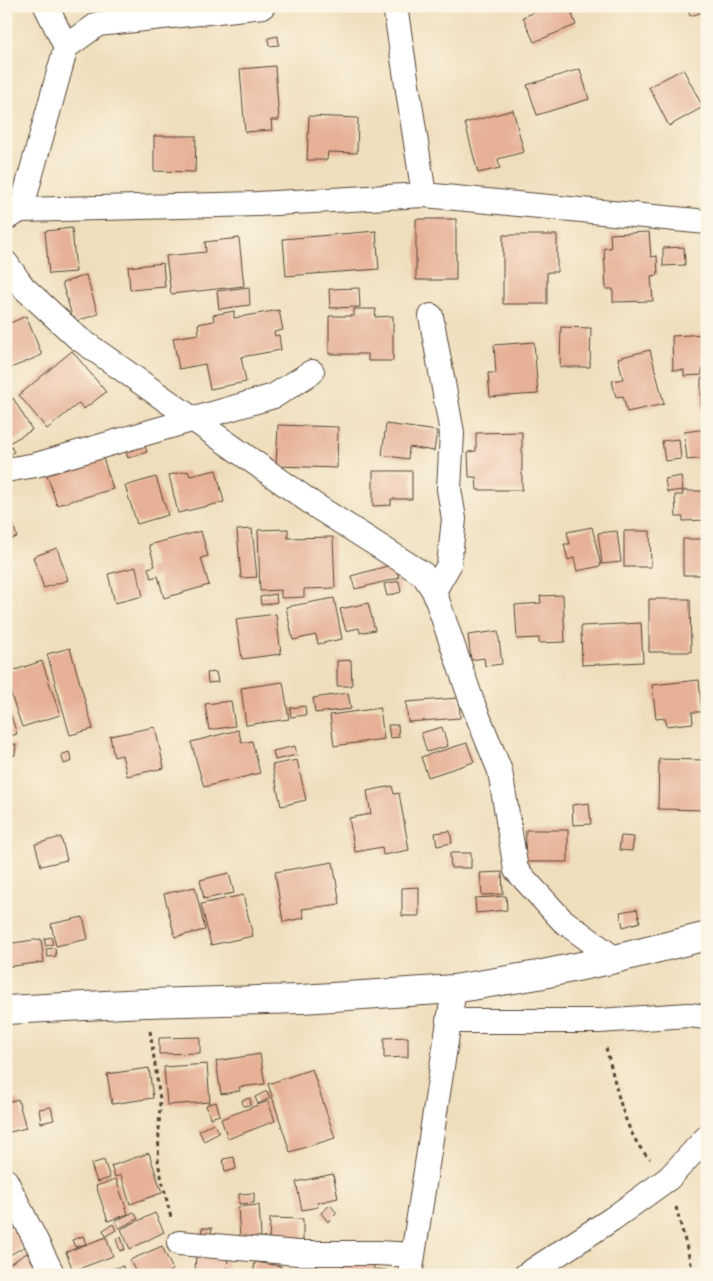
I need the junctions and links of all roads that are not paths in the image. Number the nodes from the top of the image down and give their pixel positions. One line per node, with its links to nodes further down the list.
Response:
1 (46, 6): 4 (street)
2 (263, 6): 4 (street)
3 (395, 6): 5 (street)
4 (66, 47): 6 (street)
5 (424, 195): 6 (street); 7 (street)
6 (14, 214)
7 (707, 222)
8 (6, 263): 11 (street)
9 (431, 316): 13 (street)
10 (312, 372): 11 (street)
11 (191, 419): 12 (street); 13 (street)
12 (6, 470)
13 (434, 591): 15 (street)
14 (707, 936): 15 (street)
15 (615, 959): 16 (street)
16 (454, 989): 17 (street); 19 (street)
17 (6, 1010)
18 (707, 1017): 19 (street)
19 (448, 1021): 23 (street)
20 (707, 1138): 25 (street)
21 (6, 1181): 24 (street)
22 (179, 1243): 23 (street)
23 (411, 1265)
24 (53, 1275)
25 (526, 1275)

